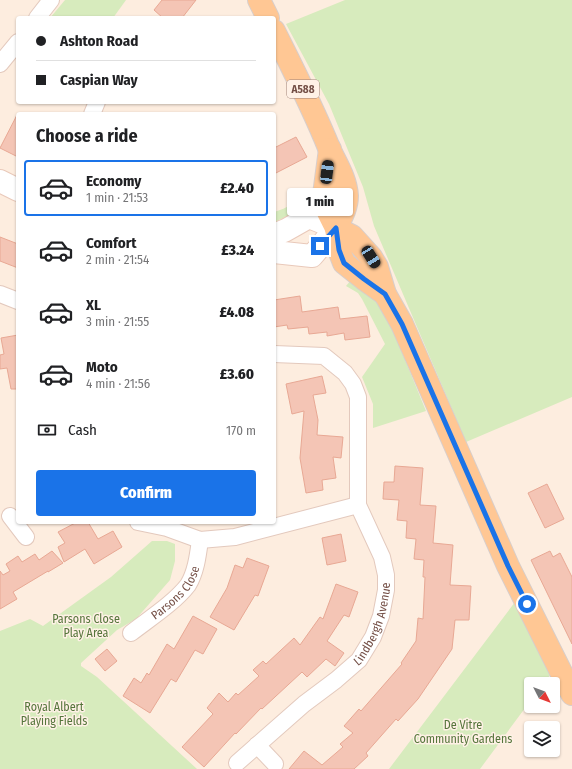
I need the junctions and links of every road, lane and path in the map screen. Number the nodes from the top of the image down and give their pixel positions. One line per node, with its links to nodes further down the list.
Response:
1 (51, 0): 3 (street)
2 (259, 0): 4 (main road)
3 (39, 16)
4 (267, 16)
5 (276, 35): 10 (main road, A588)
6 (16, 44): 7 (street)
7 (0, 64)
8 (0, 181): 9 (street)
9 (16, 189)
10 (336, 228): 11 (street); 12 (street); 22 (main road)
11 (276, 234)
12 (276, 252)
13 (0, 294): 14 (street)
14 (16, 300)
15 (276, 354): 16 (street, Lindbergh Avenue)
16 (358, 506): 20 (street); 23 (street, Lindbergh Avenue)
17 (9, 517): 19 (street)
18 (148, 524): 20 (street)
19 (26, 537)
20 (200, 540): 21 (street, Parsons Close)
21 (131, 634)
22 (572, 694)
23 (257, 745): 24 (street, Lindbergh Avenue); 25 (street)
24 (237, 763)
25 (275, 764)

